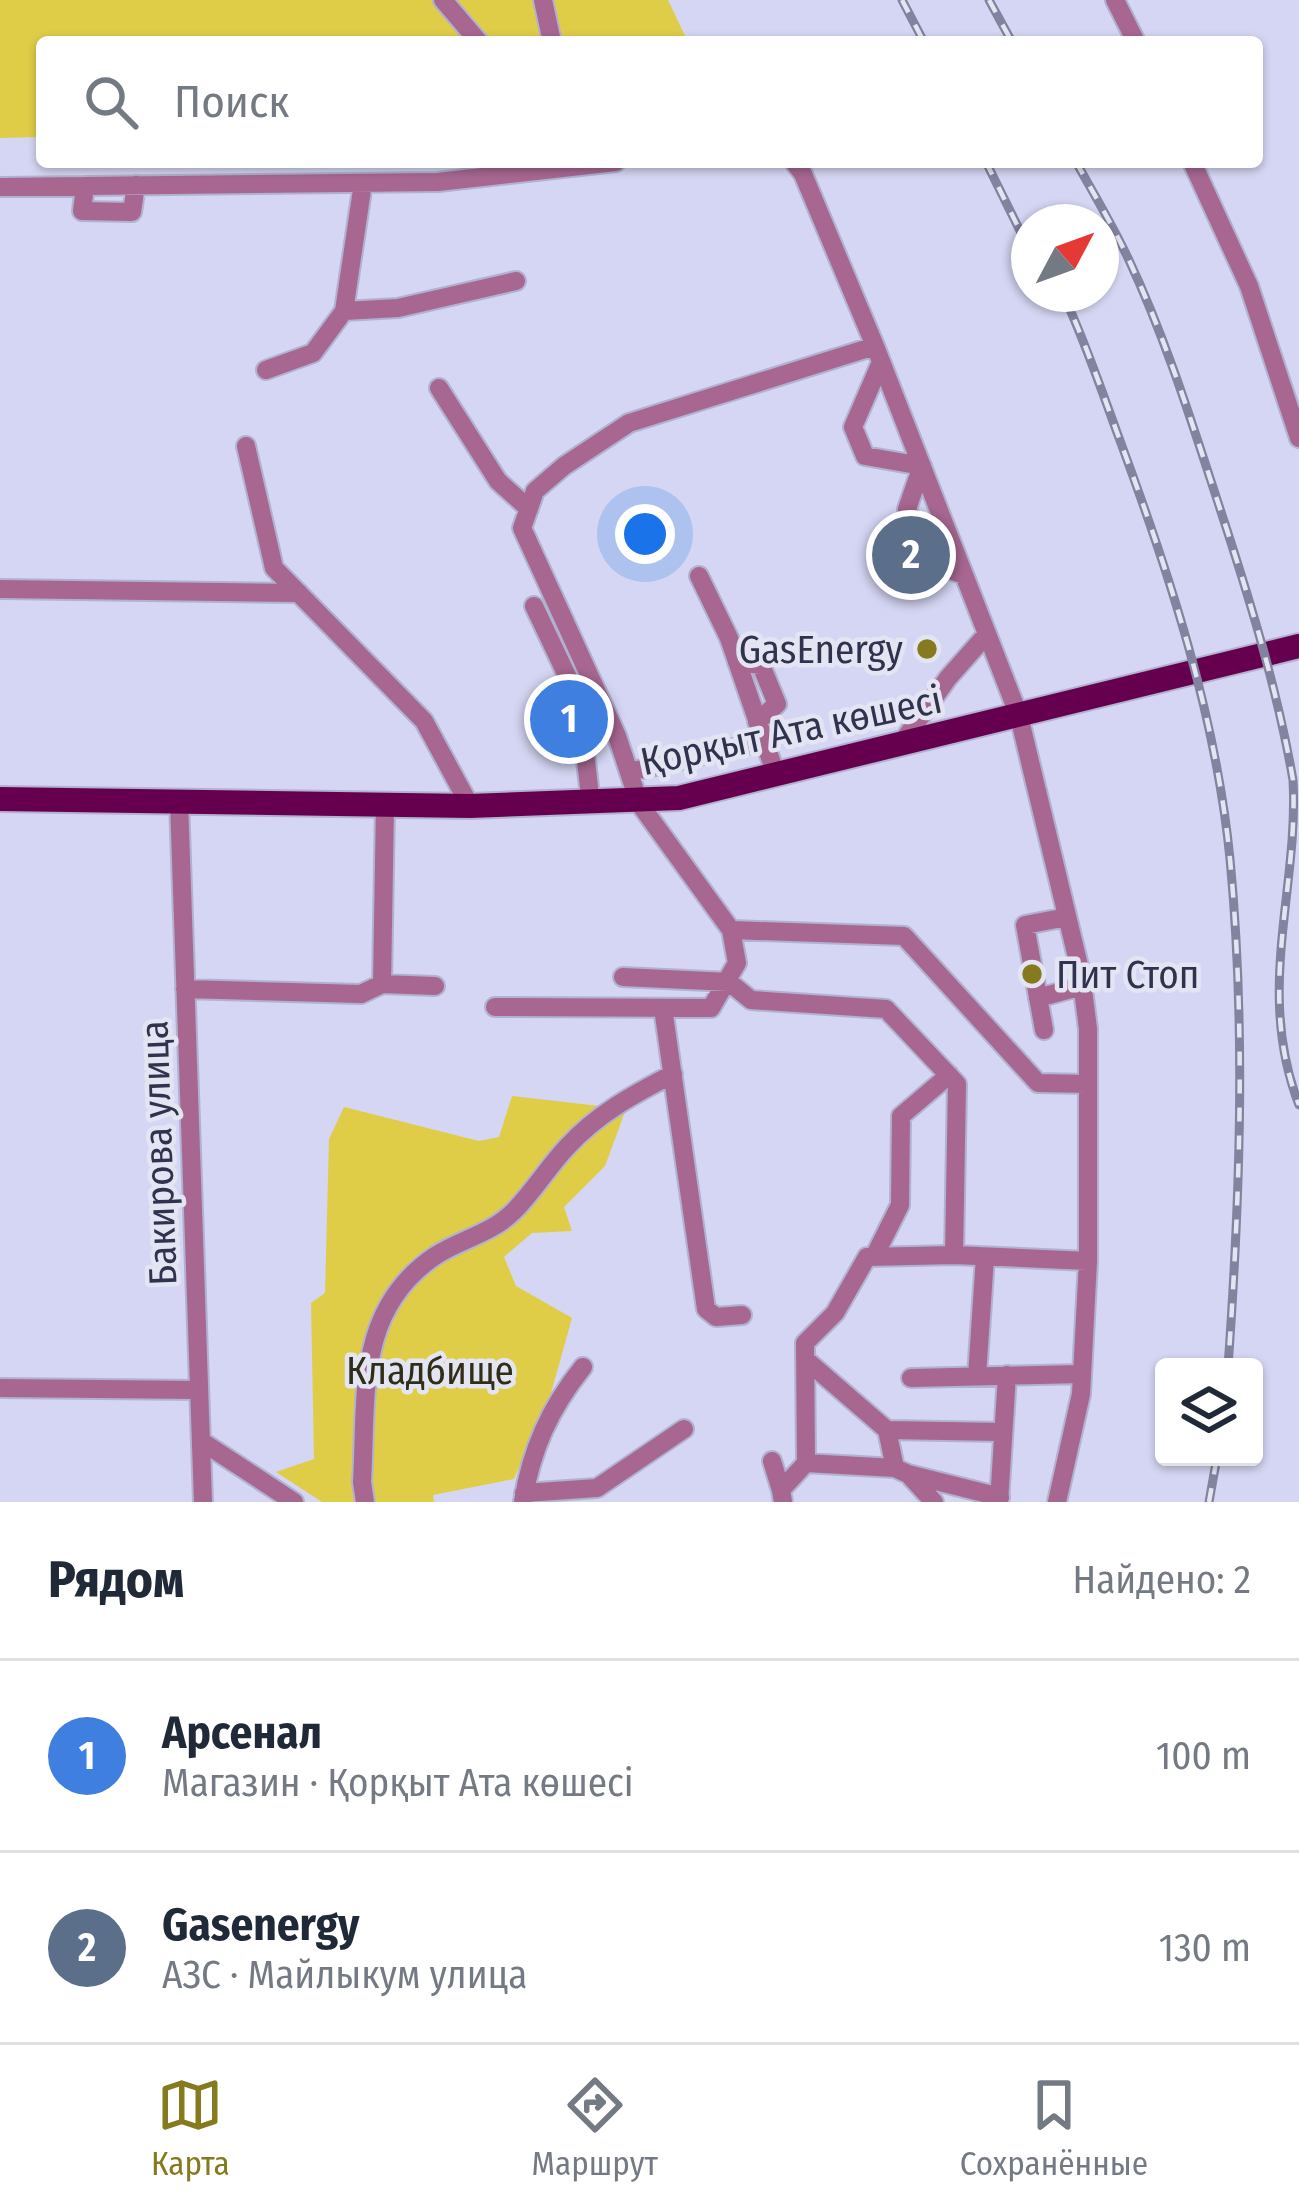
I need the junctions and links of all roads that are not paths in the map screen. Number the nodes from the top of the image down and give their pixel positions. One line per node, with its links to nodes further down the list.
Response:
1 (443, 0): 4 (street)
2 (543, 0): 5 (street)
3 (1115, 0): 6 (street)
4 (474, 36)
5 (551, 36)
6 (1133, 36)
7 (563, 168): 10 (street)
8 (797, 168): 14 (street)
9 (1195, 168): 17 (street)
10 (363, 183): 11 (street); 13 (street)
11 (0, 187)
12 (516, 281): 13 (street)
13 (344, 311): 15 (street)
14 (878, 354): 19 (street); 19 (street); 20 (street)
15 (266, 370)
16 (439, 388): 20 (street)
17 (1299, 438)
18 (246, 446): 24 (street)
19 (922, 466): 21 (street); 21 (street)
20 (529, 508): 31 (street)
21 (964, 575): 26 (street)
22 (699, 576): 29 (street)
23 (0, 589): 24 (street)
24 (299, 593): 38 (street)
25 (534, 606): 36 (street)
26 (987, 634): 28 (street); 30 (street)
27 (1299, 646): 28 (main road, Қорқыт Ата көшесі)
28 (1019, 716): 30 (main road, Қорқыт Ата көшесі); 39 (street)
29 (761, 731): 31 (street); 32 (street)
30 (901, 744): 32 (main road, Қорқыт Ата көшесі)
31 (629, 772): 35 (street)
32 (776, 775): 35 (main road, Қорқыт Ата көшесі)
33 (0, 799): 34 (main road, Қорқыт Ата көшесі)
34 (179, 801): 37 (main road, Қорқыт Ата көшесі); 46 (street, Бакирова улица)
35 (639, 802): 36 (main road, Қорқыт Ата көшесі); 40 (street)
36 (591, 803): 38 (main road, Қорқыт Ата көшесі)
37 (385, 805): 38 (main road, Қорқыт Ата көшесі); 43 (street)
38 (470, 806)
39 (1067, 916): 45 (street); 47 (street)
40 (731, 930): 42 (street); 53 (street)
41 (623, 977): 42 (street)
42 (729, 982): 49 (street); 52 (street)
43 (382, 984): 44 (street); 46 (street)
44 (435, 986)
45 (1082, 986): 47 (street); 53 (street)
46 (185, 988): 66 (street, Бакирова улица)
47 (1038, 998): 50 (street)
48 (495, 1006): 49 (street)
49 (663, 1008): 51 (street)
50 (1044, 1030)
51 (673, 1074): 58 (street); 79 (street)
52 (949, 1075): 54 (street); 55 (street)
53 (1088, 1084): 57 (street)
54 (875, 1255): 55 (street); 59 (street)
55 (954, 1256): 56 (street)
56 (986, 1257): 57 (street); 63 (street)
57 (1088, 1262): 61 (street)
58 (742, 1315)
59 (805, 1359): 68 (street); 72 (street)
60 (583, 1367): 75 (street)
61 (1082, 1374): 62 (street); 81 (street)
62 (1007, 1375): 63 (street); 69 (street)
63 (977, 1376): 64 (street)
64 (910, 1378)
65 (0, 1388): 66 (street)
66 (199, 1390): 70 (street, Бакирова улица)
67 (684, 1429): 75 (street)
68 (887, 1430): 69 (street); 73 (street)
69 (1002, 1432): 76 (street)
70 (200, 1441): 77 (street, Бакирова улица); 78 (street)
71 (772, 1461): 74 (street)
72 (806, 1463): 73 (street); 74 (street)
73 (901, 1471): 76 (street); 80 (street)
74 (782, 1496)
75 (524, 1498)
76 (1000, 1499)
77 (202, 1502)
78 (294, 1502)
79 (365, 1502)
80 (934, 1502)
81 (1057, 1502)

